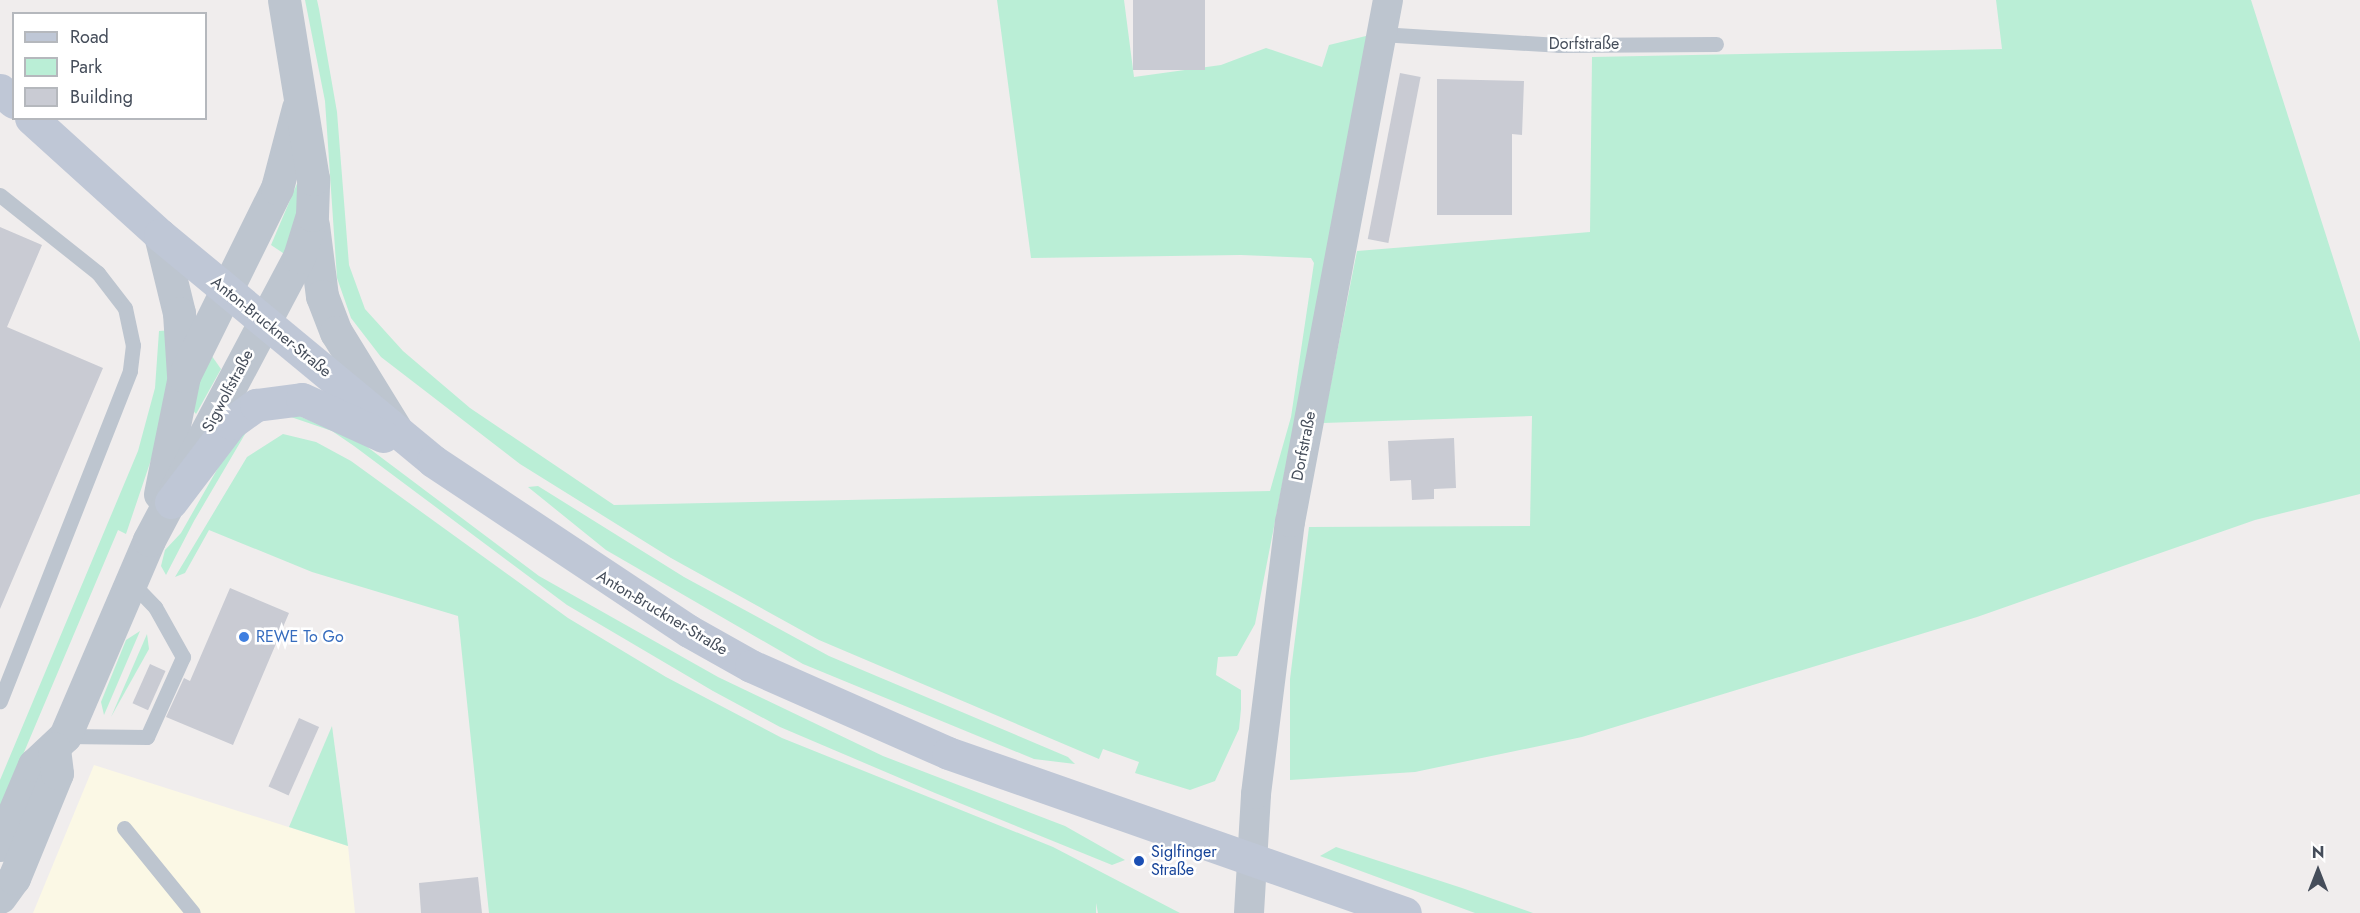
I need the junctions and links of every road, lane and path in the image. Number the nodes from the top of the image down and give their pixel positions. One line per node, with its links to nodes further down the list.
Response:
1 (284, 0): 7 (street, Sigwolfstraße)
2 (1388, 0): 3 (street, Dorfstraße)
3 (1380, 34): 4 (lane, Dorfstraße); 25 (street, Dorfstraße)
4 (1716, 44)
5 (0, 90): 6 (main road)
6 (12, 100)
7 (300, 100): 10 (street, Sigwolfstraße); 12 (street, Sigwolfstraße)
8 (33, 120): 11 (main road, Anton-Bruckner-Straße)
9 (0, 195): 20 (lane)
10 (312, 215): 13 (street, Sigwolfstraße); 15 (street)
11 (160, 235): 12 (main road, Anton-Bruckner-Straße); 14 (street)
12 (226, 290): 13 (main road, Anton-Bruckner-Straße); 14 (street, Sigwolfstraße)
13 (265, 323): 15 (main road, Anton-Bruckner-Straße); 17 (street, Sigwolfstraße)
14 (183, 376): 18 (street, Sigwolfstraße)
15 (395, 428): 16 (main road, Anton-Bruckner-Straße)
16 (433, 461): 17 (main road); 25 (main road, Anton-Bruckner-Straße)
17 (171, 502): 18 (street, Sigwolfstraße)
18 (149, 540): 19 (street, Sigwolfstraße)
19 (132, 583): 22 (street, Sigwolfstraße); 22 (lane)
20 (6, 668): 21 (lane)
21 (0, 701)
22 (60, 742): 24 (street, Sigwolfstraße); 26 (street, Sigwolfstraße)
23 (124, 828): 27 (lane)
24 (0, 845)
25 (1249, 860): 28 (street); 29 (main road, Anton-Bruckner-Straße)
26 (0, 897)
27 (193, 913)
28 (1249, 913)
29 (1405, 913)

